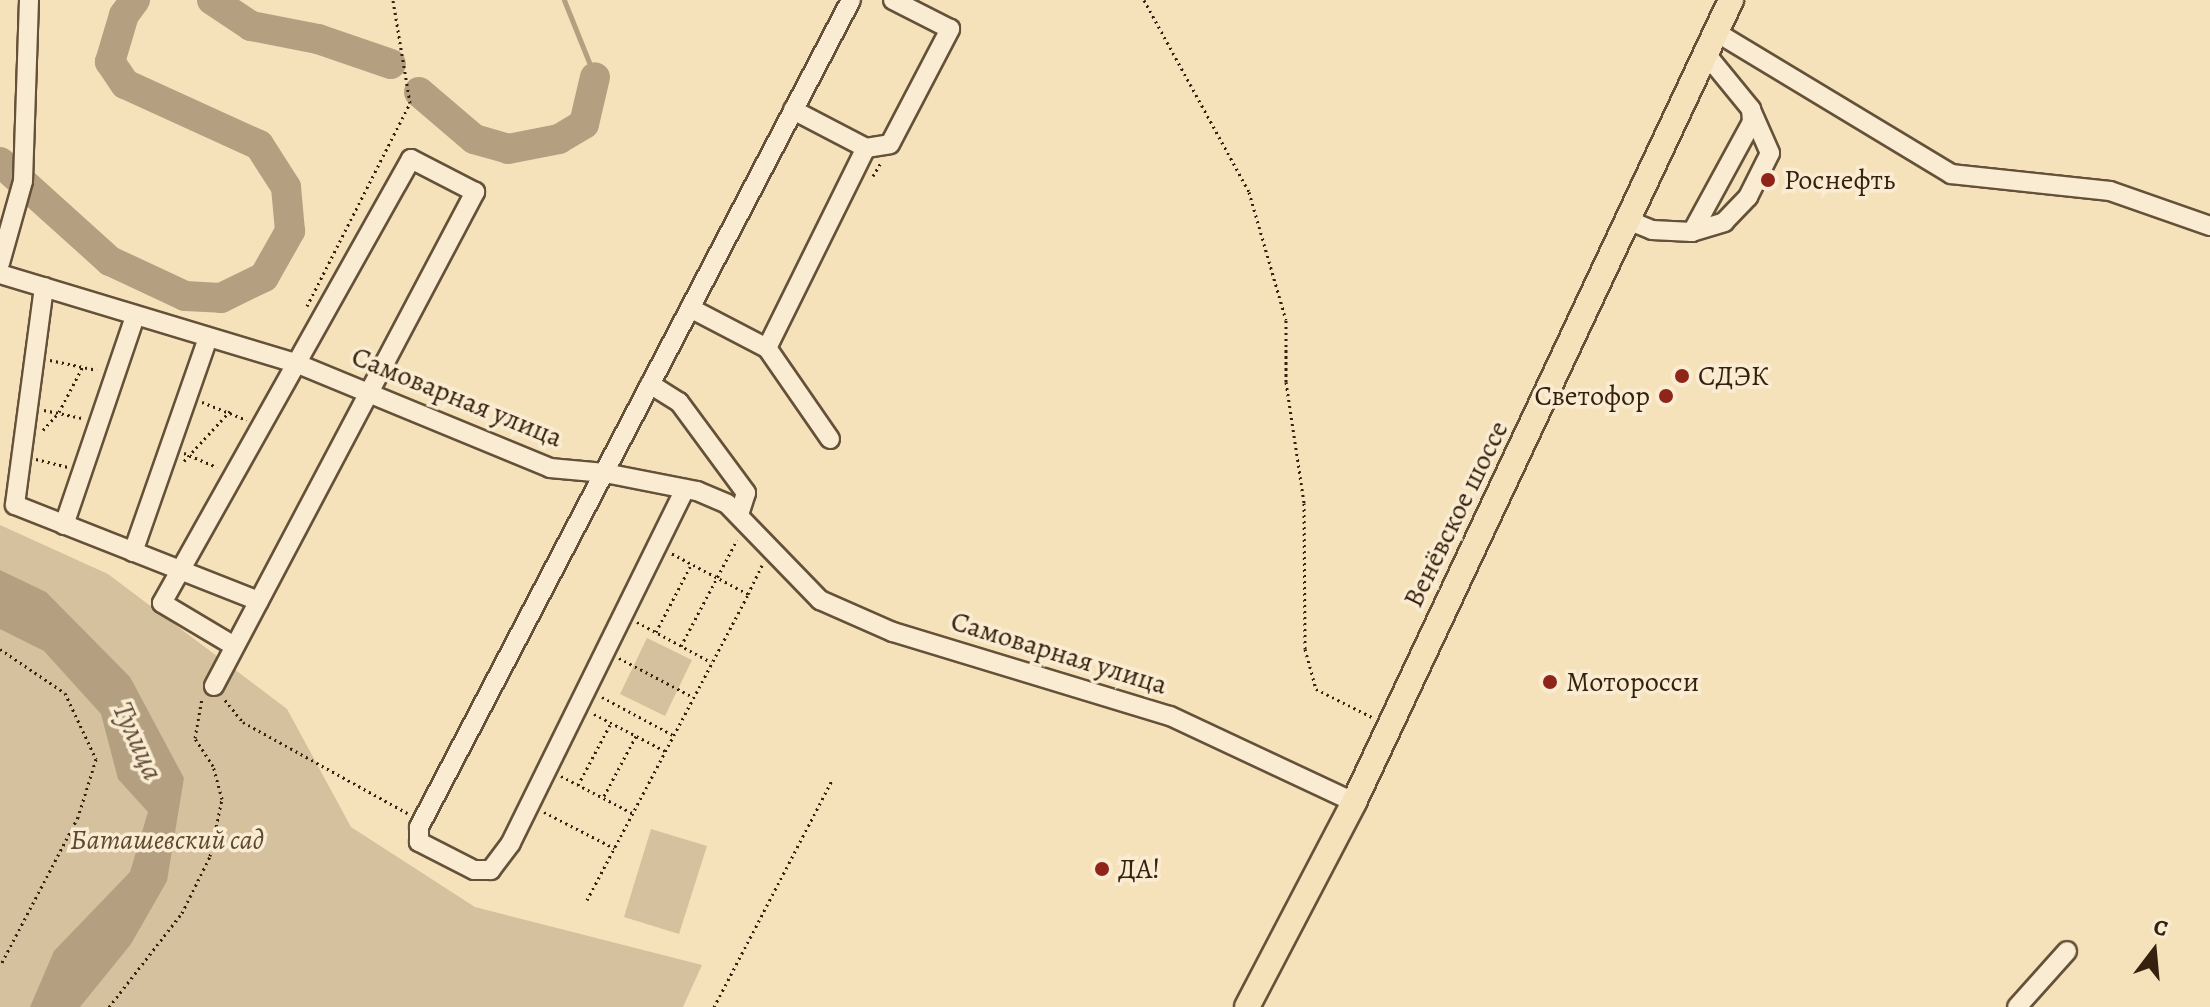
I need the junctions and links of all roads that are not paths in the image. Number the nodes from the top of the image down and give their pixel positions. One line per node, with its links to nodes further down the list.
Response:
1 (29, 0): 12 (street)
2 (851, 0): 7 (street)
3 (893, 0): 8 (street)
4 (1731, 0): 5 (main road, Венёвское шоссе)
5 (1711, 43): 6 (street); 9 (main road, Венёвское шоссе); 10 (street)
6 (1751, 109): 11 (street); 11 (street)
7 (793, 110): 8 (street); 15 (street)
8 (866, 148): 18 (street)
9 (1630, 221): 11 (street); 32 (main road, Венёвское шоссе)
10 (2210, 226)
11 (1692, 232)
12 (0, 263)
13 (0, 274): 14 (street, Самоварная улица)
14 (44, 287): 16 (street, Самоварная улица); 26 (street)
15 (690, 308): 18 (street); 20 (street)
16 (135, 316): 17 (street, Самоварная улица); 26 (street)
17 (208, 338): 19 (street, Самоварная улица); 27 (street)
18 (767, 348): 22 (street)
19 (298, 364): 21 (street, Самоварная улица); 21 (street); 28 (street)
20 (650, 384): 23 (street); 25 (street)
21 (373, 393): 23 (street, Самоварная улица); 29 (street)
22 (830, 439)
23 (605, 473): 24 (street, Самоварная улица); 24 (street)
24 (685, 489): 25 (street, Самоварная улица)
25 (743, 519): 32 (street, Самоварная улица)
26 (64, 525): 27 (street)
27 (133, 552): 28 (street)
28 (178, 569): 29 (street); 30 (street)
29 (259, 601): 30 (street)
30 (234, 646): 31 (street)
31 (214, 686)
32 (1354, 802): 34 (main road, Венёвское шоссе)
33 (2067, 951): 35 (street)
34 (1247, 1007)
35 (2017, 1007)

